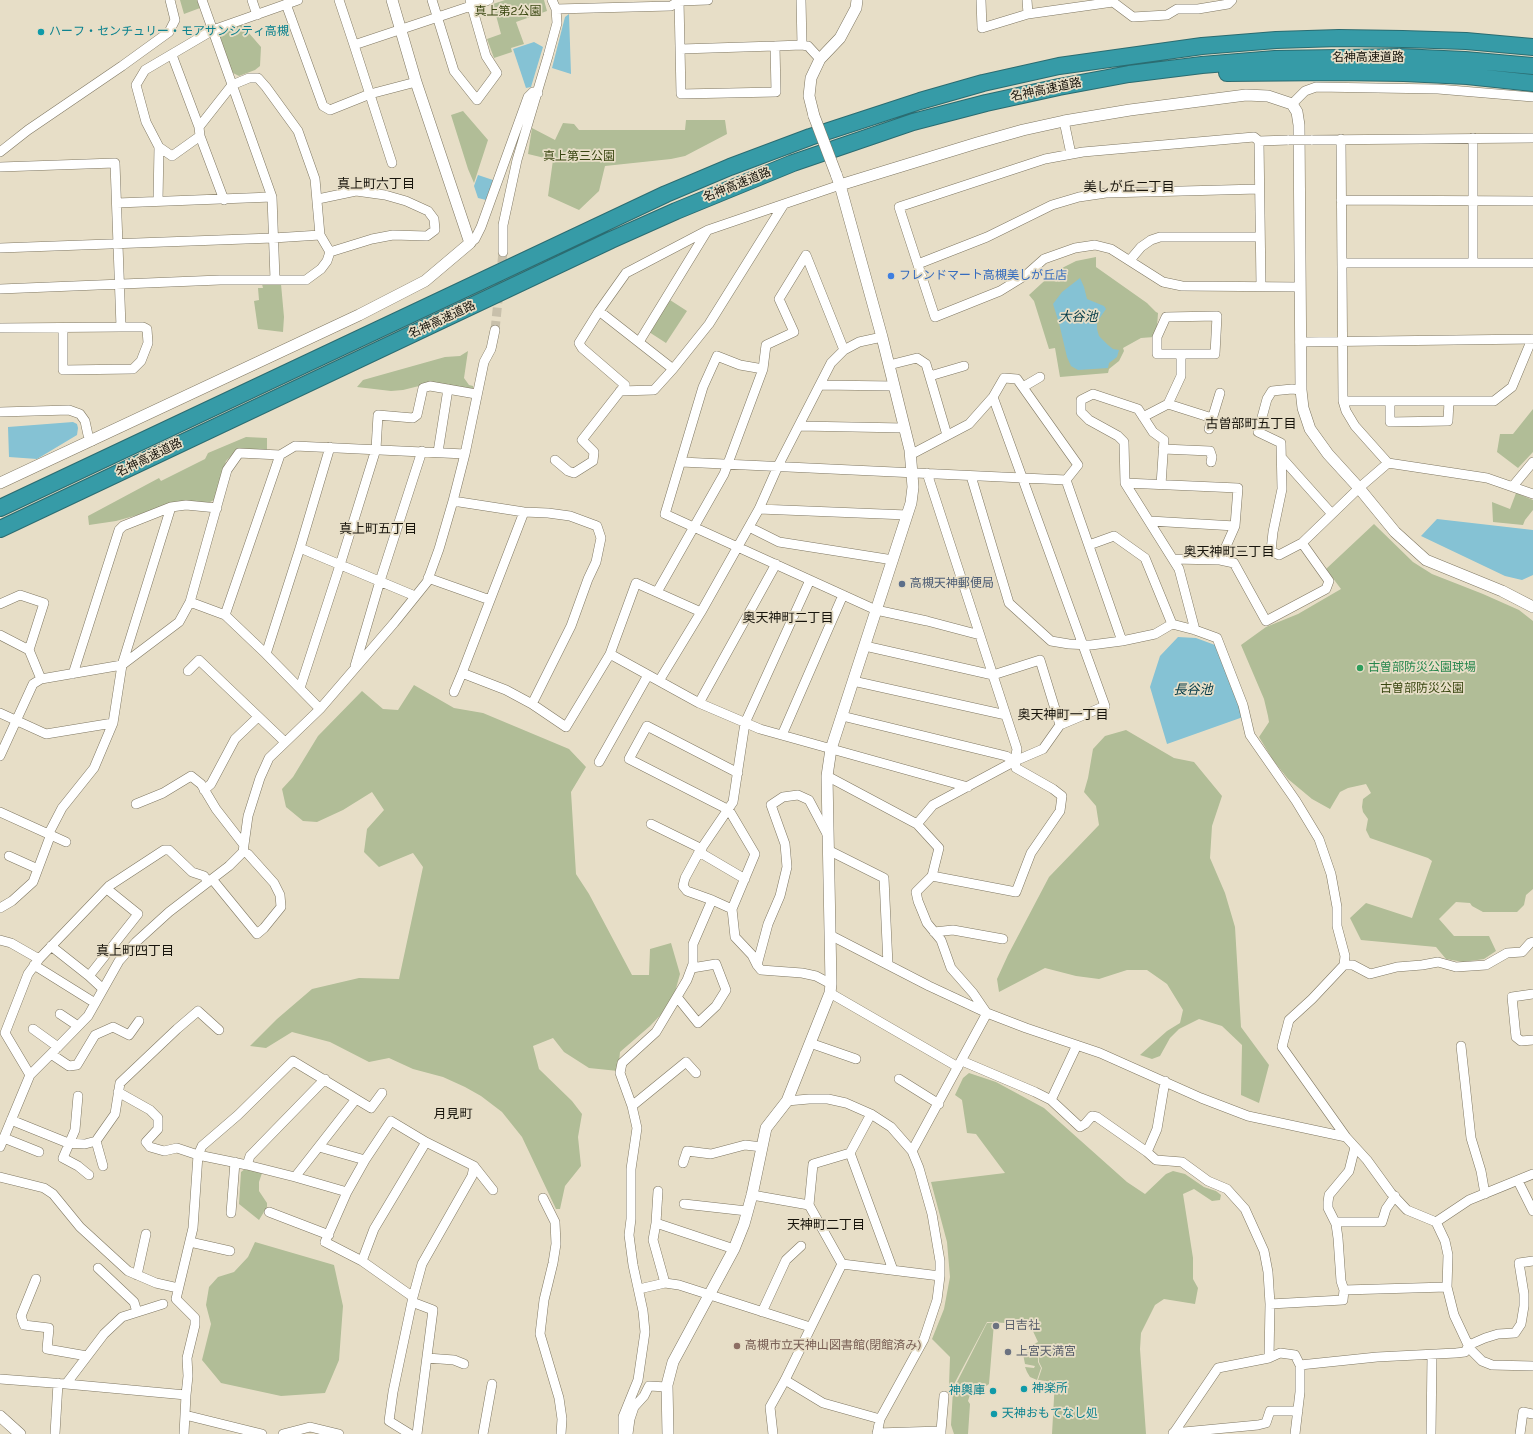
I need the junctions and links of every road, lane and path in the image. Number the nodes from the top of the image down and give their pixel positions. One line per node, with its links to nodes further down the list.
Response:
1 (170, 0): 51 (street)
2 (202, 0): 24 (street)
3 (252, 0): 22 (street)
4 (339, 0): 27 (street)
5 (392, 0): 25 (street)
6 (432, 0): 23 (street)
7 (489, 0): 18 (street)
8 (552, 0): 20 (street)
9 (708, 0): 16 (street)
10 (801, 0): 28 (street)
11 (857, 0): 33 (street)
12 (982, 0): 21 (street)
13 (1027, 0): 21 (street)
14 (1232, 0): 17 (street)
15 (292, 1): 22 (street); 39 (street)
16 (679, 1): 20 (street); 31 (street)
17 (1114, 1): 19 (street)
18 (471, 3): 23 (street); 23 (street)
19 (1073, 3): 21 (street)
20 (556, 9): 38 (street)
21 (1028, 14)
22 (257, 15): 24 (street)
23 (437, 17): 25 (street)
24 (213, 30): 32 (street); 37 (street)
25 (401, 30): 27 (street); 35 (street)
26 (1533, 39): 41 (highway)
27 (354, 45): 39 (street)
28 (802, 45): 29 (street); 33 (street)
29 (775, 46): 31 (street); 31 (street)
30 (1533, 47): 41 (highway, 名神高速道路)
31 (681, 48)
32 (172, 55): 45 (street); 50 (street)
33 (820, 59): 55 (street, bridge)
34 (1533, 66): 44 (highway, 名神高速道路)
35 (416, 82): 39 (street); 71 (street)
36 (1533, 83): 44 (highway)
37 (232, 85): 45 (street); 57 (street); 58 (street)
38 (538, 93): 71 (street); 74 (street)
39 (370, 94): 53 (street)
40 (1533, 97): 42 (street)
41 (920, 101): 153 (highway, 名神高速道路)
42 (1292, 104): 43 (street); 83 (street)
43 (1064, 121): 52 (street); 55 (street)
44 (913, 122): 163 (highway, 名神高速道路)
45 (199, 131): 50 (street); 59 (street)
46 (1473, 138): 47 (street); 48 (street); 61 (street)
47 (1533, 138)
48 (1341, 139): 49 (street, bridge); 60 (street)
49 (1259, 141): 52 (street); 56 (street)
50 (159, 148): 62 (street)
51 (0, 152)
52 (1071, 154): 79 (street)
53 (392, 163)
54 (0, 167): 64 (street)
55 (840, 185): 65 (street); 90 (street)
56 (1259, 189): 68 (street); 79 (street)
57 (272, 198): 59 (street); 69 (street)
58 (318, 199): 67 (street); 73 (street)
59 (224, 200): 62 (street)
60 (1341, 200): 61 (street); 76 (street)
61 (1473, 200): 63 (street); 77 (street)
62 (158, 201): 64 (street)
63 (1533, 201)
64 (117, 203): 70 (street)
65 (784, 204): 66 (street); 99 (street)
66 (708, 230): 85 (street); 93 (street)
67 (320, 234): 69 (street); 73 (street)
68 (1260, 237): 75 (street); 82 (street)
69 (273, 238): 70 (street); 80 (street)
70 (117, 243): 72 (street); 81 (street)
71 (470, 244): 123 (street)
72 (0, 248)
73 (330, 252): 80 (street)
74 (503, 252)
75 (1130, 260): 79 (street); 82 (street)
76 (1342, 263): 77 (street); 92 (street)
77 (1473, 263): 78 (street)
78 (1533, 263)
79 (918, 264)
80 (275, 279): 81 (street)
81 (120, 285): 84 (street); 86 (street)
82 (1261, 286): 83 (street)
83 (1300, 287): 94 (street)
84 (0, 289)
85 (599, 311): 93 (street); 108 (street)
86 (121, 327): 88 (street); 88 (street)
87 (0, 328): 88 (street)
88 (62, 328)
89 (495, 330): 110 (street)
90 (882, 337): 95 (street); 97 (street)
91 (1532, 339): 92 (street); 114 (street)
92 (1342, 341): 94 (street); 112 (street)
93 (640, 342): 99 (street)
94 (1300, 342): 107 (street)
95 (844, 350): 100 (street); 103 (street)
96 (1181, 354): 96 (street); 115 (street)
97 (889, 365): 101 (street); 104 (street)
98 (964, 366): 101 (street)
99 (673, 369): 108 (street)
100 (763, 369): 134 (street); 138 (street)
101 (930, 376): 122 (street)
102 (1040, 377): 105 (street)
103 (820, 385): 104 (street); 119 (street)
104 (894, 386): 120 (street)
105 (1023, 387): 111 (street); 144 (street)
106 (448, 389): 110 (street); 125 (street); 128 (street)
107 (1301, 390): 132 (street); 149 (street)
108 (620, 391): 133 (street)
109 (1220, 393): 118 (street)
110 (476, 394): 129 (street)
111 (993, 397): 122 (street); 143 (street)
112 (1343, 401): 113 (street); 137 (street)
113 (1390, 401): 114 (street); 114 (street)
114 (1449, 401)
115 (1168, 404): 117 (street); 118 (street)
116 (0, 412): 123 (street)
117 (1143, 417): 126 (street); 146 (street)
118 (1212, 418): 121 (street)
119 (800, 426): 120 (street); 139 (street)
120 (904, 428): 130 (street)
121 (1208, 429)
122 (947, 435): 130 (street)
123 (92, 442): 145 (street)
124 (330, 447): 125 (street); 131 (street); 167 (street)
125 (376, 449): 127 (street); 172 (street)
126 (1163, 449): 135 (street); 147 (street)
127 (422, 451): 128 (street); 175 (street)
128 (438, 452): 129 (street)
129 (465, 454): 151 (street)
130 (910, 455): 140 (street)
131 (280, 456): 154 (street); 185 (street)
132 (1282, 458): 157 (street); 164 (street)
133 (555, 460)
134 (681, 462): 138 (street); 162 (street)
135 (1211, 462)
136 (1533, 462): 148 (street)
137 (1388, 463): 148 (street); 149 (street)
138 (728, 464): 139 (street); 162 (street)
139 (778, 466): 140 (street); 155 (street)
140 (912, 472): 141 (street); 158 (street)
141 (927, 473): 142 (street); 189 (street)
142 (971, 476): 143 (street); 191 (street)
143 (1023, 478): 144 (street); 191 (street)
144 (1066, 480): 165 (street)
145 (0, 483)
146 (1124, 483): 147 (street); 159 (street)
147 (1161, 485): 160 (street)
148 (1513, 486): 150 (street)
149 (1359, 488): 157 (street); 182 (street)
150 (1533, 494)
151 (453, 501): 156 (street); 173 (street)
152 (171, 507): 154 (street); 196 (street); 200 (street)
153 (0, 508)
154 (217, 508): 180 (street)
155 (759, 509): 158 (street); 161 (street)
156 (524, 512): 179 (street); 209 (street)
157 (1332, 514): 164 (street)
158 (907, 515): 169 (street)
159 (1150, 521): 160 (street); 168 (street)
160 (1235, 526): 170 (street)
161 (749, 527): 166 (street); 169 (street)
162 (694, 528): 166 (street); 176 (street)
163 (0, 530)
164 (1302, 543): 170 (street)
165 (1089, 545): 186 (street); 190 (street)
166 (738, 547): 171 (street); 184 (street)
167 (300, 548): 172 (street); 194 (street)
168 (1173, 559): 170 (street); 187 (street)
169 (893, 560): 183 (street)
170 (1220, 560)
171 (776, 564): 174 (street); 208 (street)
172 (340, 565): 175 (street); 206 (street)
173 (428, 578): 178 (street); 179 (street)
174 (810, 580): 177 (street); 217 (street)
175 (380, 581): 178 (street); 197 (street)
176 (657, 592): 184 (street); 195 (street)
177 (843, 595): 183 (street); 219 (street)
178 (416, 596): 197 (street)
179 (490, 600): 199 (street)
180 (190, 602): 185 (street); 196 (street)
181 (0, 604): 193 (street)
182 (1533, 607)
183 (876, 610): 189 (street); 192 (street)
184 (701, 612): 204 (street)
185 (225, 615): 194 (street)
186 (1172, 624): 187 (street); 190 (street)
187 (1194, 630): 259 (street)
188 (0, 635): 193 (street)
189 (980, 635): 202 (street)
190 (1122, 642): 191 (street)
191 (1084, 645): 218 (street)
192 (865, 646): 202 (street); 205 (street)
193 (29, 650): 203 (street)
194 (266, 654): 206 (street)
195 (610, 654): 201 (street); 209 (street)
196 (122, 665): 200 (street); 216 (street)
197 (355, 669): 210 (street)
198 (188, 671): 214 (street)
199 (462, 673): 207 (street); 209 (street)
200 (73, 674): 203 (street)
201 (648, 675): 204 (street); 224 (street)
202 (993, 676): 212 (street); 218 (street)
203 (42, 679): 215 (street)
204 (659, 681): 208 (street)
205 (853, 681): 212 (street); 213 (street)
206 (300, 688): 210 (street)
207 (454, 692)
208 (699, 703): 217 (street)
209 (532, 704)
210 (320, 709): 220 (street)
211 (0, 713): 215 (street)
212 (1006, 715): 223 (street)
213 (842, 716): 221 (street); 223 (street)
214 (258, 717): 220 (street); 228 (street)
215 (16, 721): 216 (street); 222 (street)
216 (113, 722): 234 (street)
217 (745, 723): 219 (street); 225 (street)
218 (1060, 725): 223 (street)
219 (782, 735): 221 (street)
220 (285, 742): 237 (street)
221 (831, 750): 226 (street); 227 (street)
222 (0, 756)
223 (1015, 761): 227 (street); 243 (street)
224 (599, 762)
225 (738, 773): 230 (street); 230 (street)
226 (827, 776): 233 (street); 235 (street)
227 (968, 787): 233 (street)
228 (204, 790): 229 (street); 237 (street)
229 (136, 804)
230 (729, 810): 238 (street); 244 (street)
231 (0, 812): 234 (street)
232 (652, 824): 238 (street)
233 (917, 824): 243 (street)
234 (50, 834): 236 (street); 242 (street)
235 (827, 834): 239 (street); 257 (street)
236 (66, 842)
237 (244, 845): 245 (street)
238 (701, 850): 244 (street); 247 (street)
239 (828, 850): 251 (street); 258 (street)
240 (248, 854): 245 (street)
241 (9, 856): 242 (street)
242 (38, 869): 248 (street)
243 (932, 876): 250 (street)
244 (744, 879): 249 (street)
245 (210, 881): 246 (street); 263 (street)
246 (107, 888): 255 (street); 261 (street)
247 (712, 900): 249 (street); 260 (street)
248 (0, 908)
249 (732, 909): 257 (street)
250 (934, 932): 252 (street); 267 (street)
251 (830, 935): 258 (street); 262 (street)
252 (1003, 939)
253 (0, 940): 256 (street)
254 (1533, 942): 259 (street)
255 (51, 946): 256 (street); 261 (street)
256 (36, 962): 266 (street); 273 (street)
257 (757, 965): 262 (street)
258 (888, 965): 267 (street)
259 (1344, 965): 298 (street)
260 (692, 968): 265 (street); 265 (street)
261 (89, 976): 263 (street)
262 (830, 988): 275 (street); 281 (street)
263 (103, 989): 266 (street)
264 (1533, 994): 274 (street)
265 (677, 997): 294 (street)
266 (95, 1003): 270 (street)
267 (987, 1013): 276 (street); 281 (street)
268 (60, 1014): 270 (street)
269 (139, 1021): 279 (street)
270 (78, 1026): 278 (street)
271 (33, 1029): 278 (street)
272 (219, 1030): 287 (street)
273 (2, 1032): 283 (street)
274 (1533, 1040)
275 (810, 1043): 280 (street); 292 (street)
276 (1077, 1045): 286 (street); 291 (street)
277 (1461, 1046): 325 (street)
278 (58, 1047): 279 (street)
279 (51, 1054): 283 (street)
280 (856, 1059)
281 (960, 1064): 291 (street); 293 (street)
282 (696, 1073): 294 (street)
283 (30, 1075): 296 (street)
284 (325, 1079): 290 (street); 310 (street); 314 (street)
285 (899, 1079): 293 (street)
286 (1165, 1081): 298 (street); 308 (street)
287 (118, 1092): 299 (street); 310 (street)
288 (382, 1093): 290 (street)
289 (78, 1096): 301 (street)
290 (356, 1099): 303 (street)
291 (1050, 1100): 308 (street)
292 (787, 1101): 295 (street); 304 (street)
293 (939, 1104): 306 (street)
294 (632, 1106): 355 (street)
295 (871, 1114): 306 (street); 309 (street)
296 (11, 1120): 297 (street); 301 (street)
297 (3, 1134): 302 (street); 307 (street)
298 (1346, 1137): 305 (street)
299 (96, 1142): 301 (street); 315 (street)
300 (426, 1142): 311 (street); 316 (street); 344 (street)
301 (68, 1143): 318 (street)
302 (0, 1147)
303 (319, 1147): 311 (street); 320 (street)
304 (762, 1147): 313 (street); 326 (street)
305 (1355, 1147): 327 (street); 335 (street)
306 (912, 1150): 350 (street)
307 (39, 1152)
308 (1147, 1152): 360 (street)
309 (850, 1154): 330 (street); 348 (street)
310 (198, 1155): 312 (street); 340 (street)
311 (365, 1160): 324 (street)
312 (235, 1162): 314 (street); 333 (street)
313 (683, 1163)
314 (247, 1164): 320 (street)
315 (102, 1166)
316 (474, 1166): 322 (street); 358 (street)
317 (1533, 1174): 321 (street)
318 (89, 1175)
319 (0, 1177): 349 (street)
320 (295, 1177): 324 (street)
321 (1518, 1181): 325 (street); 332 (street)
322 (493, 1190)
323 (658, 1191): 337 (street)
324 (347, 1192): 339 (street)
325 (1485, 1194): 336 (street)
326 (752, 1195): 330 (street); 331 (street)
327 (1395, 1196): 335 (street); 336 (street)
328 (543, 1198): 395 (street)
329 (684, 1204): 331 (street)
330 (809, 1205): 346 (street)
331 (747, 1211): 342 (street)
332 (1533, 1211)
333 (231, 1212)
334 (269, 1212): 339 (street)
335 (1335, 1222): 356 (street)
336 (1436, 1222): 353 (street)
337 (656, 1224): 342 (street); 352 (street)
338 (146, 1234): 349 (street)
339 (328, 1235): 344 (street)
340 (190, 1242): 343 (street); 354 (street)
341 (801, 1246): 362 (street)
342 (734, 1249): 357 (street)
343 (230, 1251)
344 (362, 1261): 358 (street)
345 (1533, 1261): 364 (street)
346 (842, 1264): 348 (street); 363 (street)
347 (98, 1268): 361 (street)
348 (893, 1270): 350 (street)
349 (137, 1275): 354 (street)
350 (940, 1276): 383 (street)
351 (36, 1279): 366 (street)
352 (665, 1283): 355 (street); 357 (street)
353 (1447, 1287): 356 (street); 364 (street)
354 (178, 1288): 377 (street)
355 (639, 1289): 396 (street)
356 (1344, 1290): 360 (street)
357 (709, 1295): 362 (street); 376 (street)
358 (412, 1300): 367 (street); 392 (street)
359 (163, 1304): 361 (street)
360 (1270, 1304): 368 (street)
361 (137, 1312): 366 (street)
362 (762, 1312): 363 (street)
363 (810, 1327): 373 (street)
364 (1469, 1345): 365 (street); 371 (street)
365 (1432, 1354): 370 (street); 403 (street)
366 (87, 1356): 374 (street)
367 (427, 1358): 369 (street); 393 (street)
368 (1269, 1358): 370 (street); 401 (street)
369 (464, 1364)
370 (1300, 1365): 379 (street)
371 (1533, 1366)
372 (0, 1379): 374 (street)
373 (785, 1380): 383 (street); 399 (street)
374 (62, 1384): 377 (street); 387 (street)
375 (492, 1384): 394 (street)
376 (667, 1387): 397 (street); 398 (street)
377 (186, 1395): 381 (street)
378 (944, 1396): 385 (street)
379 (1298, 1411): 384 (street); 402 (street)
380 (1533, 1414): 404 (street)
381 (185, 1415): 388 (street); 389 (street)
382 (0, 1419): 386 (street)
383 (880, 1419): 400 (street)
384 (1208, 1432): 401 (street)
385 (941, 1433): 400 (street)
386 (20, 1434)
387 (55, 1434)
388 (184, 1434)
389 (262, 1434)
390 (283, 1434): 391 (street)
391 (339, 1434)
392 (410, 1434)
393 (417, 1434)
394 (483, 1434)
395 (561, 1434)
396 (623, 1434)
397 (628, 1434)
398 (668, 1434)
399 (773, 1434)
400 (877, 1434)
401 (1173, 1434)
402 (1295, 1434)
403 (1431, 1434)
404 (1520, 1434)

